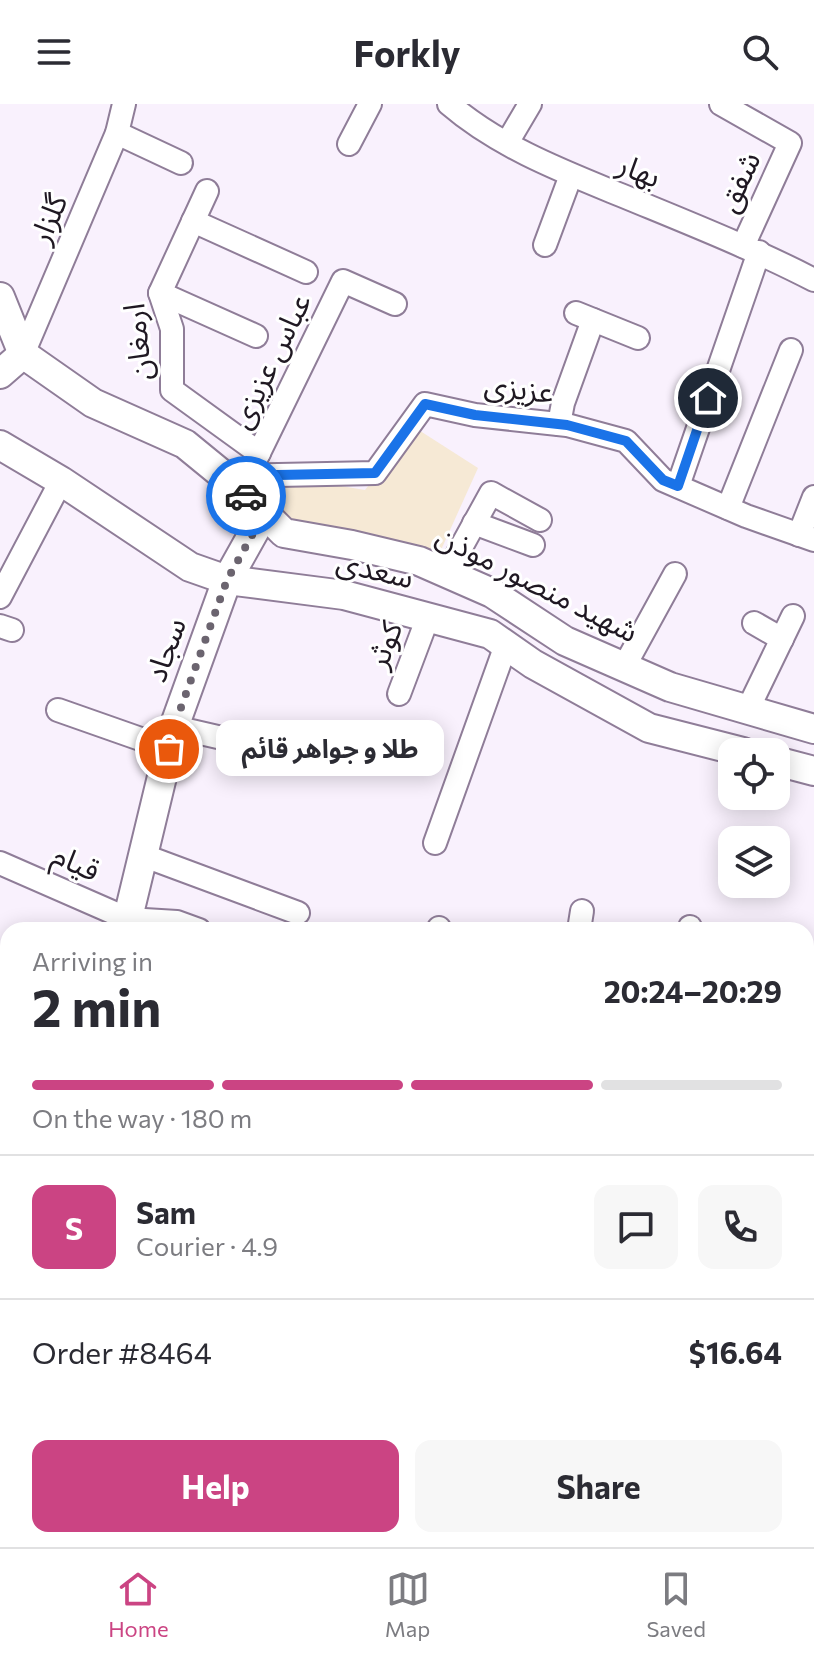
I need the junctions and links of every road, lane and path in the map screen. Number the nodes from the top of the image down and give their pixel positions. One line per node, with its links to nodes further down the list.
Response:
1 (124, 104): 7 (street, گلزار)
2 (370, 104): 9 (street)
3 (449, 104): 8 (street, بهار)
4 (530, 104): 8 (street)
5 (721, 104): 6 (street)
6 (749, 112): 15 (street, شفق)
7 (117, 133): 10 (street); 24 (street, گلزار)
8 (507, 143): 11 (street, بهار)
9 (349, 144)
10 (181, 163)
11 (571, 175): 14 (street); 15 (street, بهار)
12 (207, 191): 13 (street, ارمغان)
13 (193, 221): 16 (street); 18 (street, ارمغان)
14 (545, 245)
15 (751, 249): 17 (street, بهار); 31 (street, شفق)
16 (306, 272)
17 (814, 280)
18 (160, 293): 21 (street); 28 (street, ارمغان)
19 (395, 304): 28 (street, عباس عزیزی)
20 (3, 309): 24 (street)
21 (256, 336)
22 (638, 338): 26 (street)
23 (791, 350): 33 (street)
24 (23, 354): 25 (street); 29 (street, شهید منصور موذن)
25 (0, 374)
26 (559, 424): 29 (street, عزیزی); 31 (street, عزیزی)
27 (0, 445): 30 (street, سعدی)
28 (259, 453): 29 (street, عباس عزیزی)
29 (236, 475): 34 (street, شهید منصور موذن)
30 (61, 481): 41 (street, سعدی); 42 (street)
31 (678, 486): 33 (street, عزیزی)
32 (814, 497): 37 (street)
33 (728, 508): 37 (street, عزیزی)
34 (264, 514): 39 (street, شهید منصور موذن); 41 (street, سجاد)
35 (540, 520): 36 (street)
36 (474, 523): 38 (street); 39 (street)
37 (806, 538)
38 (533, 545)
39 (447, 573): 48 (street, شهید منصور موذن)
40 (675, 574): 48 (street)
41 (227, 580): 44 (street, سعدی); 53 (street, سجاد)
42 (0, 597)
43 (793, 616): 46 (street)
44 (428, 617): 47 (street, سعدی); 49 (street, کوثر)
45 (754, 623): 46 (street)
46 (782, 639): 50 (street)
47 (506, 645): 54 (street, سعدی); 58 (street)
48 (624, 667): 50 (street, شهید منصور موذن)
49 (399, 694)
50 (748, 709): 52 (street, شهید منصور موذن)
51 (58, 710): 53 (street)
52 (814, 729)
53 (171, 738): 55 (street); 59 (street, سجاد)
54 (718, 746)
55 (279, 751)
56 (790, 765): 57 (street)
57 (814, 771)
58 (435, 843)
59 (142, 855): 61 (street); 63 (street, سجاد)
60 (0, 863): 62 (street, قیام)
61 (298, 913)
62 (123, 922)
63 (127, 922)

